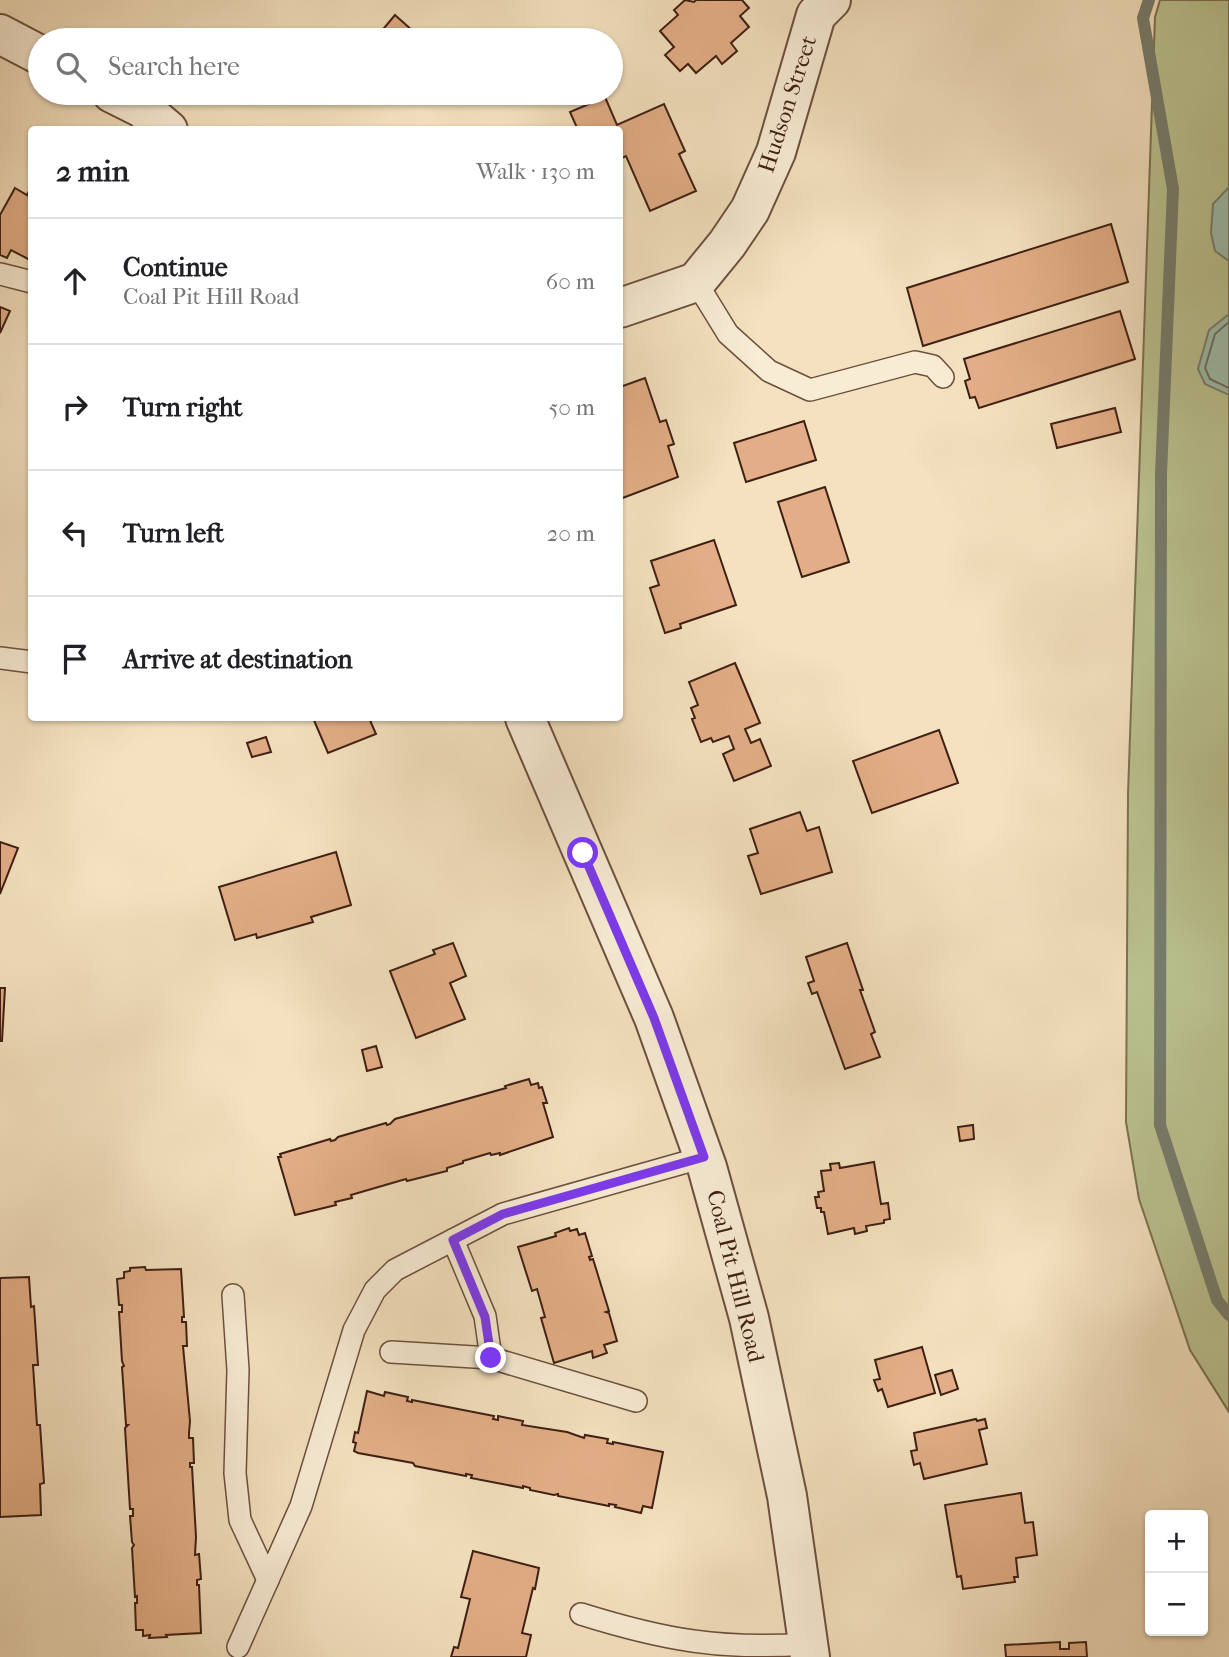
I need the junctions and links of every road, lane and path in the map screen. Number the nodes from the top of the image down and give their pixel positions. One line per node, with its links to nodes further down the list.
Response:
1 (831, 0): 8 (street, Hudson Street)
2 (0, 34): 3 (street)
3 (28, 49)
4 (136, 105): 5 (street)
5 (163, 126)
6 (0, 274): 7 (lane)
7 (28, 281)
8 (695, 282): 9 (street); 10 (lane)
9 (623, 307)
10 (943, 377)
11 (0, 658): 12 (lane)
12 (28, 662)
13 (526, 721): 14 (street, Coal Pit Hill Road)
14 (704, 1157): 15 (lane); 23 (street, Coal Pit Hill Road)
15 (453, 1240): 18 (lane); 20 (lane)
16 (233, 1294): 20 (lane)
17 (391, 1352): 18 (lane)
18 (491, 1358): 19 (lane)
19 (636, 1401)
20 (268, 1580): 22 (lane)
21 (581, 1614): 23 (lane)
22 (238, 1647)
23 (809, 1650)

